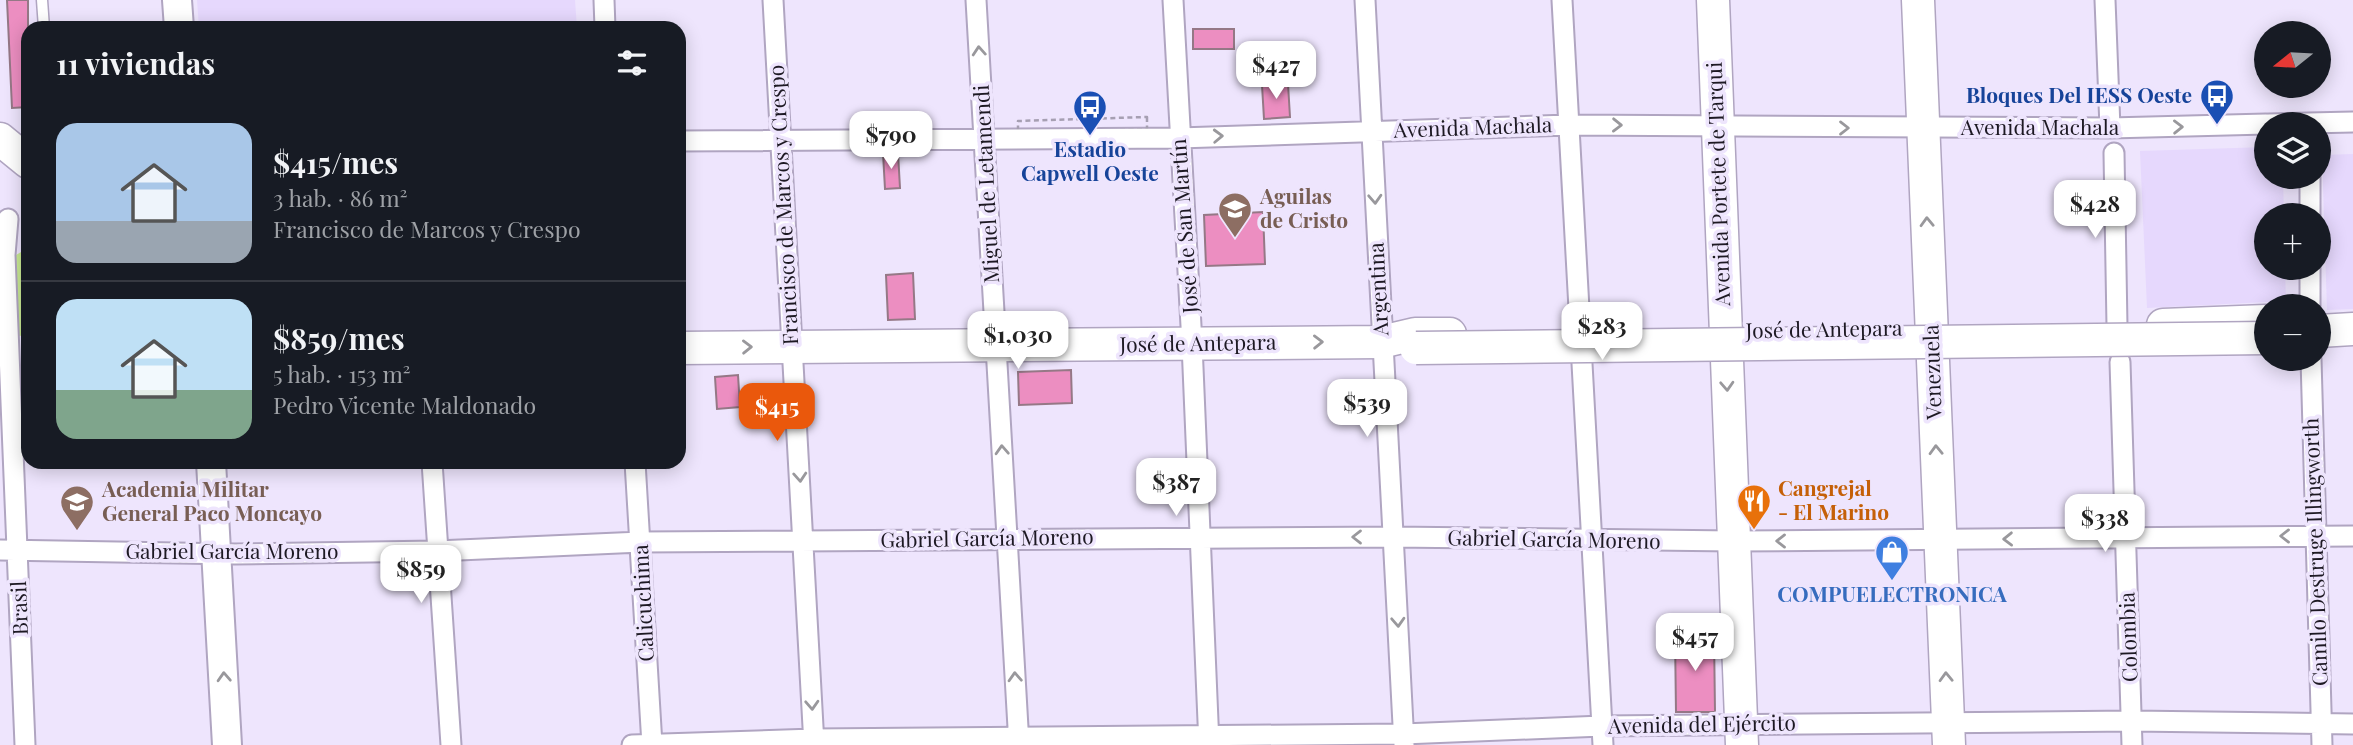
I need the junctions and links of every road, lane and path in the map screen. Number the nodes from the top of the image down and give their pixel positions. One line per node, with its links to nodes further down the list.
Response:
1 (42, 0): 12 (lane)
2 (177, 0): 13 (main road)
3 (604, 0): 14 (street)
4 (773, 0): 28 (street, Francisco de Marcos y Crespo)
5 (976, 0): 25 (street, Miguel de Letamendi, one-way to 5)
6 (1173, 0): 26 (street, José de San Martín)
7 (1364, 0): 22 (street, Argentina)
8 (1562, 0): 18 (street)
9 (1713, 0): 19 (main road, Avenida Portete de Tarqui)
10 (1918, 0): 20 (main road, Venezuela)
11 (2105, 0): 21 (street)
12 (44, 21)
13 (178, 21)
14 (605, 21)
15 (2353, 122): 16 (street, Avenida Machala)
16 (2331, 123)
17 (2254, 124): 21 (street, Avenida Machala, one-way to 17)
18 (1569, 125): 19 (street, Avenida Machala, one-way to 19); 22 (street, Avenida Machala); 39 (street)
19 (1717, 127): 20 (street, Avenida Machala, one-way to 20); 38 (main road, Avenida Portete de Tarqui)
20 (1923, 128): 21 (street, Avenida Machala); 35 (main road, Venezuela, one-way to 20)
21 (2110, 128)
22 (1372, 131): 26 (street, Avenida Machala, one-way to 22); 41 (street, Argentina, one-way to 41)
23 (21, 133): 24 (main road)
24 (0, 134)
25 (985, 137): 26 (street, Avenida Machala); 28 (street, Avenida Machala); 43 (street, Miguel de Letamendi)
26 (1179, 138): 42 (street, José de San Martín)
27 (0, 139): 31 (main road)
28 (782, 140): 29 (street, Avenida Machala); 44 (street, Francisco de Marcos y Crespo)
29 (686, 141)
30 (2113, 153): 34 (street)
31 (21, 156)
32 (8, 219): 46 (street, Brasil)
33 (2254, 321): 34 (main road, José de Antepara)
34 (2117, 326): 35 (main road, José de Antepara)
35 (1931, 329): 38 (main road, José de Antepara); 58 (main road, Venezuela, one-way to 35)
36 (2353, 329): 37 (main road)
37 (2331, 330)
38 (1724, 331): 39 (main road, José de Antepara); 60 (main road, Avenida Portete de Tarqui, one-way to 60)
39 (1580, 333): 41 (main road, José de Antepara); 59 (street)
40 (2254, 338): 41 (main road, José de Antepara, bridge)
41 (1381, 342): 42 (main road, José de Antepara, one-way to 41); 54 (street, Argentina)
42 (1192, 344): 43 (main road, José de Antepara); 56 (street, José de San Martín)
43 (996, 345): 44 (main road, José de Antepara); 57 (street, Miguel de Letamendi, one-way to 43)
44 (790, 346): 45 (main road, José de Antepara, one-way to 44); 62 (street, Francisco de Marcos y Crespo, one-way to 62)
45 (686, 348)
46 (13, 357): 63 (street, Brasil)
47 (2120, 362): 55 (street, Colombia)
48 (2311, 371): 52 (street, Camilo Destruge Illingworth)
49 (212, 469): 65 (main road)
50 (432, 469): 64 (street)
51 (636, 469): 61 (street, Calicuchima)
52 (2315, 536): 53 (street, Gabriel García Moreno); 55 (street, Gabriel García Moreno, one-way to 55); 67 (street, Camilo Destruge Illingworth)
53 (2353, 536)
54 (1393, 537): 56 (street, Gabriel García Moreno, one-way to 56); 59 (street, Gabriel García Moreno); 72 (street, Argentina, one-way to 72)
55 (2125, 537): 58 (street, Gabriel García Moreno, one-way to 58); 66 (street, Colombia)
56 (1200, 538): 57 (street, Gabriel García Moreno); 73 (street, José de San Martín)
57 (1007, 539): 62 (street, Gabriel García Moreno); 74 (street, Miguel de Letamendi, one-way to 57)
58 (1940, 540): 60 (street, Gabriel García Moreno, one-way to 60); 69 (main road, Venezuela, one-way to 58)
59 (1591, 541): 60 (street, Gabriel García Moreno); 71 (street)
60 (1734, 541): 70 (main road, Avenida Portete de Tarqui)
61 (641, 542): 62 (street, Gabriel García Moreno); 64 (street, Gabriel García Moreno); 79 (street, Calicuchima)
62 (804, 542): 75 (street, Francisco de Marcos y Crespo, one-way to 75)
63 (9, 549): 65 (street, Gabriel García Moreno); 76 (street, Brasil)
64 (437, 551): 65 (street, Gabriel García Moreno); 78 (street)
65 (218, 554): 77 (main road, one-way to 65)
66 (2132, 721): 67 (street, Avenida del Ejército); 69 (street, Avenida del Ejército); 80 (street, Colombia)
67 (2322, 724): 68 (street, Avenida del Ejército); 81 (street, Camilo Destruge Illingworth)
68 (2353, 724)
69 (1948, 734): 70 (street, Avenida del Ejército)
70 (1741, 735): 71 (street, Avenida del Ejército)
71 (1602, 736): 72 (street, Avenida del Ejército)
72 (1403, 739): 73 (street, Avenida del Ejército)
73 (1209, 740): 74 (street, Avenida del Ejército)
74 (1019, 741): 75 (street, Avenida del Ejército)
75 (814, 742): 79 (street, Avenida del Ejército)
76 (26, 745)
77 (227, 745)
78 (451, 745)
79 (645, 745)
80 (2132, 745)
81 (2322, 745)

